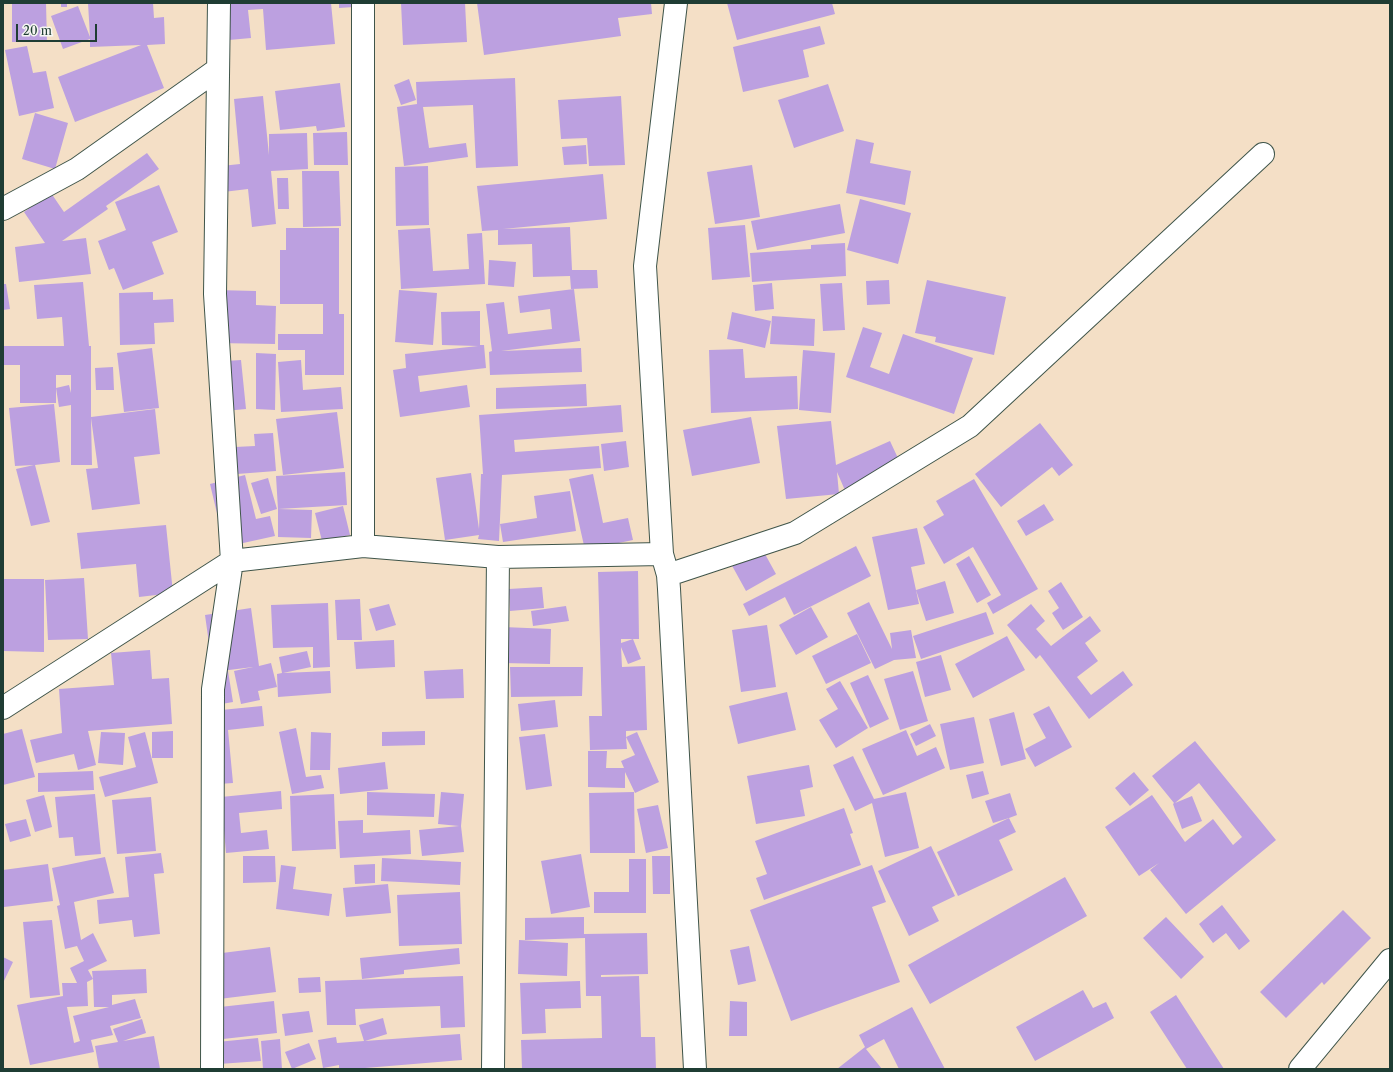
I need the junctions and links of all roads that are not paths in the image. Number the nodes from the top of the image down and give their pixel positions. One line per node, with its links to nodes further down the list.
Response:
1 (219, 3): 4 (street)
2 (363, 3): 7 (street)
3 (676, 3): 8 (street)
4 (218, 69): 6 (street); 10 (street)
5 (1263, 154): 11 (street)
6 (3, 209)
7 (363, 546): 9 (street); 10 (street)
8 (662, 554): 9 (street); 11 (street)
9 (498, 557): 15 (street)
10 (232, 561): 12 (street); 14 (street)
11 (668, 575): 16 (street)
12 (3, 708)
13 (1390, 960): 17 (street)
14 (212, 1069)
15 (493, 1069)
16 (695, 1069)
17 (1300, 1069)

